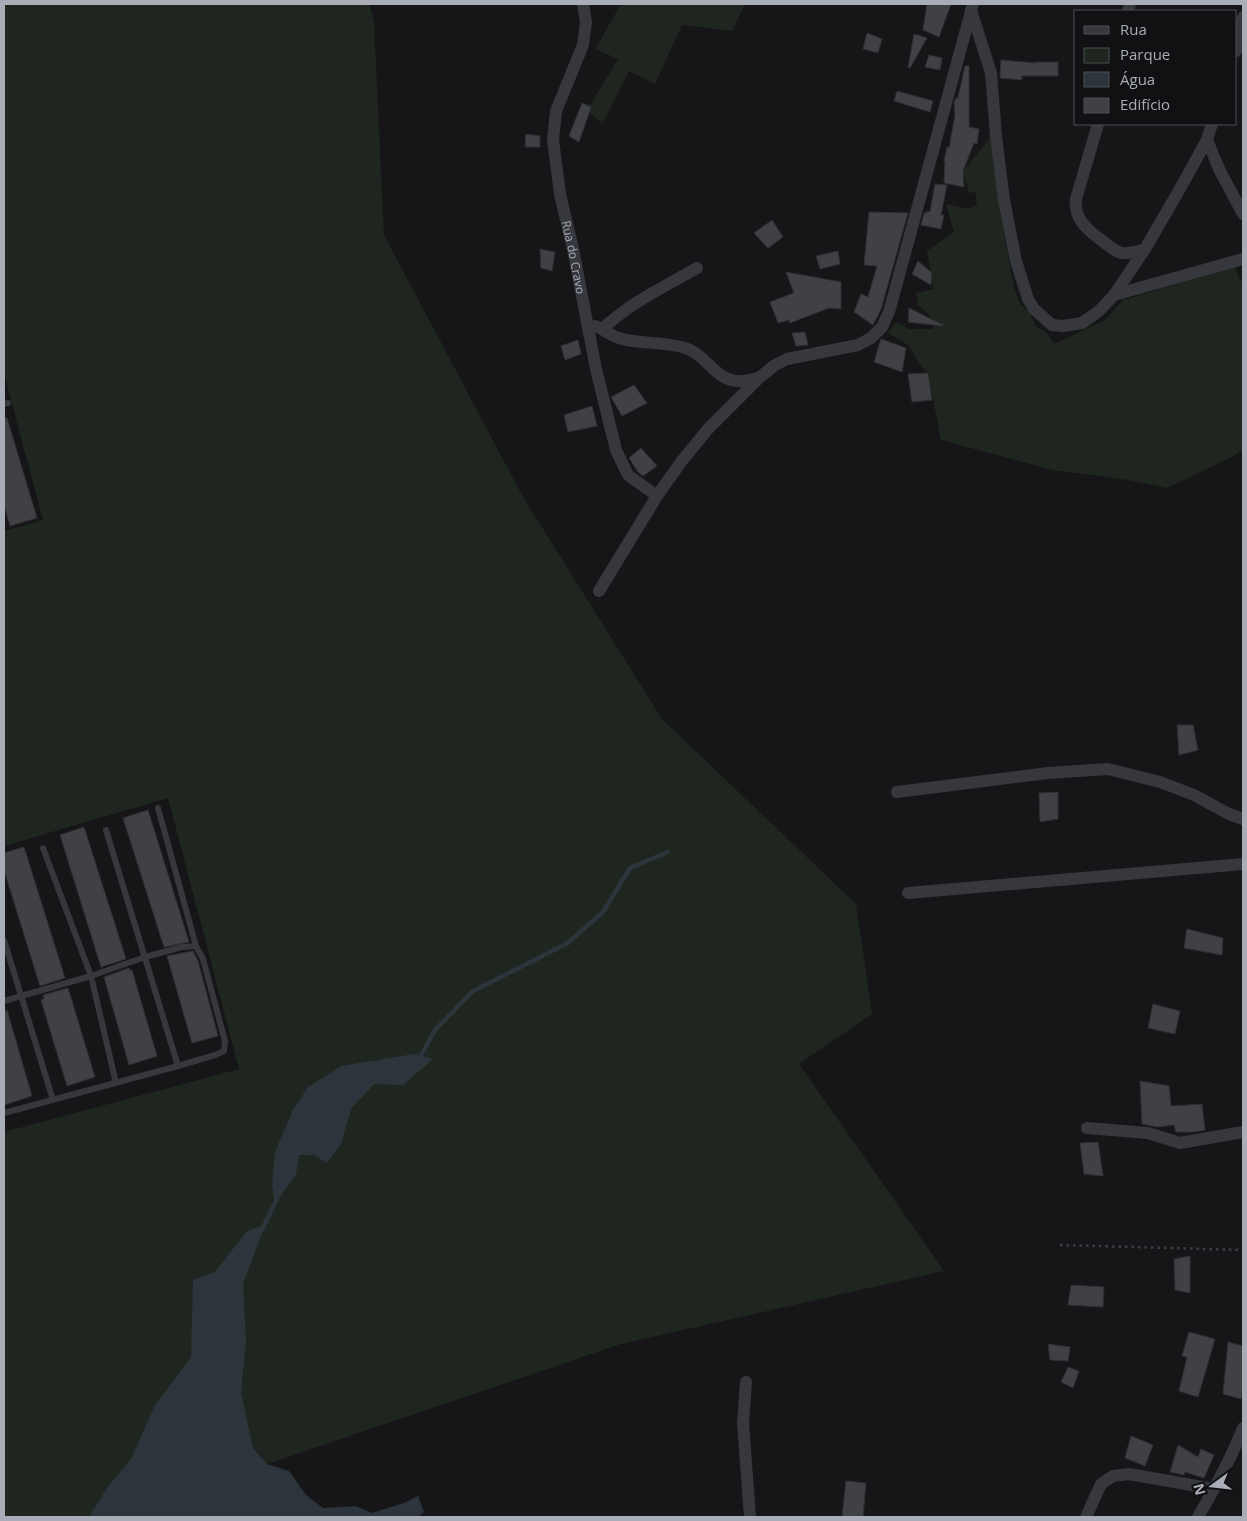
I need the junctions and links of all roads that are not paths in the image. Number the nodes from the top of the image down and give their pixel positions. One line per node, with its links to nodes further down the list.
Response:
1 (583, 4): 13 (street, Rua do Cravo)
2 (972, 6): 12 (street); 15 (street)
3 (1243, 18): 4 (street)
4 (1237, 46)
5 (1098, 125): 9 (street)
6 (1212, 125): 7 (street)
7 (1207, 140): 8 (street); 9 (street)
8 (1243, 214)
9 (1145, 250): 12 (street)
10 (1243, 259): 12 (street)
11 (697, 268): 14 (street)
12 (1114, 295)
13 (588, 323): 14 (street); 16 (street, Rua do Cravo)
14 (602, 329): 15 (street)
15 (758, 378): 16 (street)
16 (657, 496): 17 (street)
17 (598, 591)
18 (897, 792): 20 (street)
19 (158, 808): 26 (lane)
20 (1243, 819)
21 (106, 830): 27 (lane)
22 (43, 848): 28 (lane)
23 (1243, 864): 24 (street)
24 (908, 893)
25 (4, 940): 29 (lane)
26 (196, 946): 27 (lane); 31 (lane)
27 (145, 956): 28 (lane); 31 (lane)
28 (91, 976): 29 (lane); 32 (lane)
29 (21, 996): 30 (lane); 33 (lane)
30 (4, 1001)
31 (178, 1066): 32 (lane)
32 (116, 1083): 33 (lane)
33 (53, 1100): 34 (lane)
34 (4, 1113)
35 (1087, 1128): 36 (street)
36 (1243, 1132)
37 (746, 1382): 41 (street)
38 (1243, 1428): 39 (street)
39 (1214, 1489): 42 (street); 43 (street)
40 (746, 1517): 41 (street)
41 (750, 1517)
42 (1086, 1517)
43 (1198, 1517)

